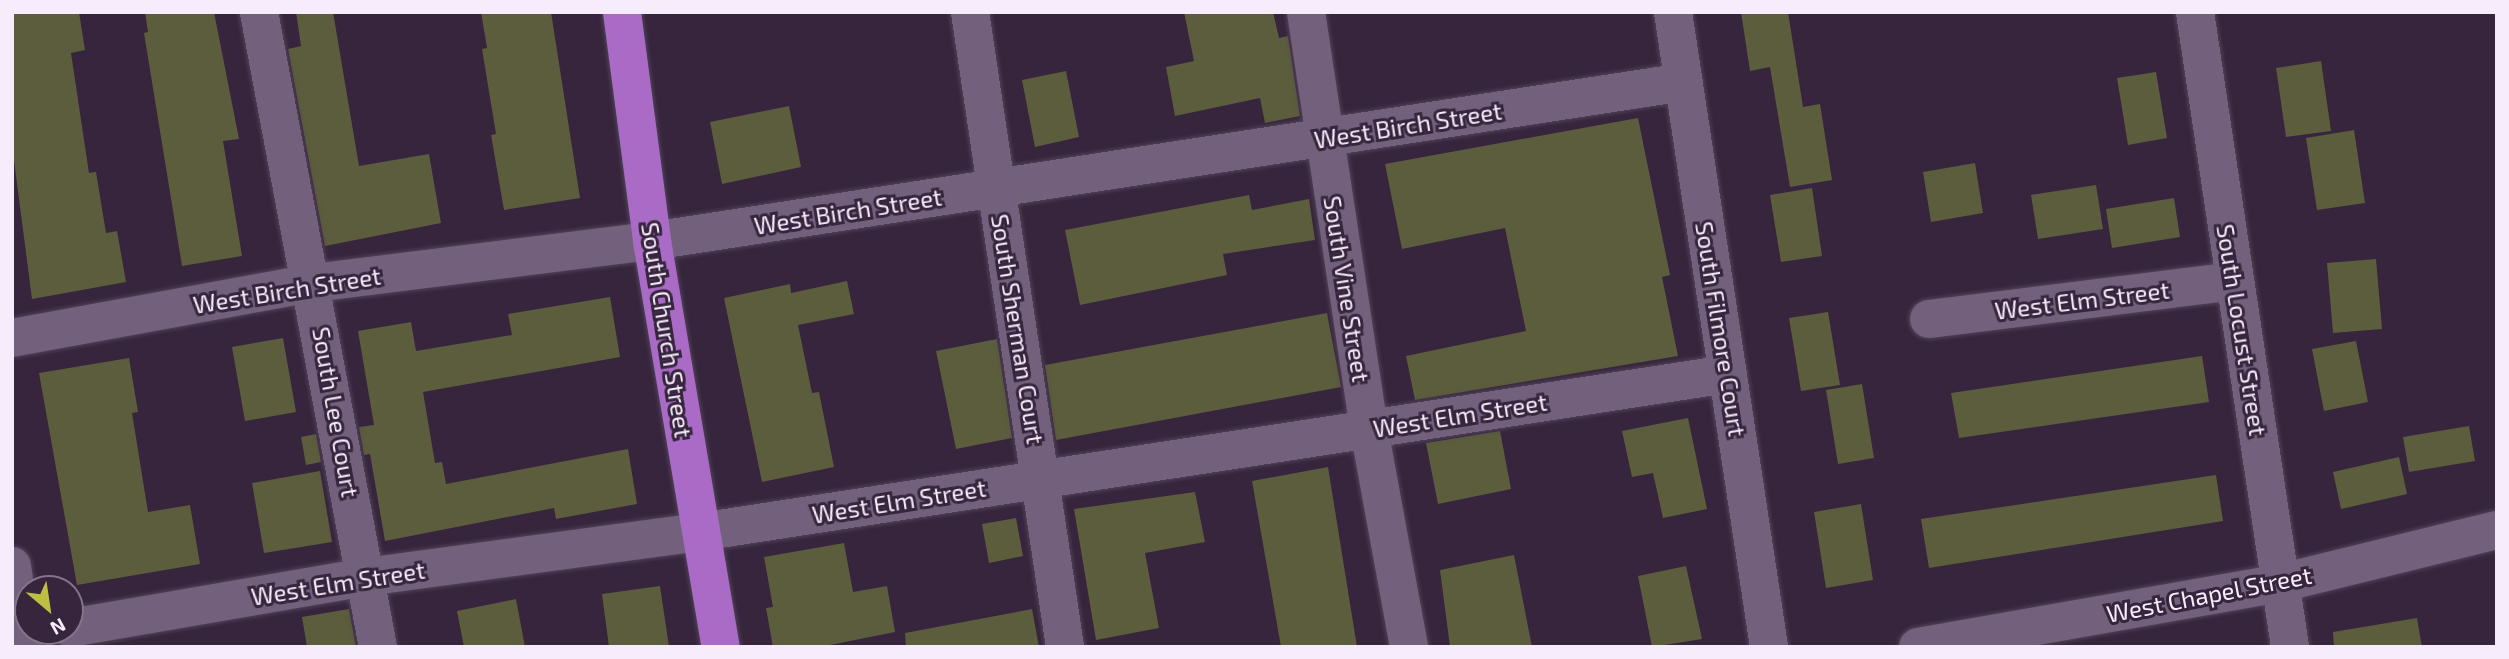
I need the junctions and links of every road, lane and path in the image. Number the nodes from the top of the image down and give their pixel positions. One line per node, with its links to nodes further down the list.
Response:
1 (259, 12): 12 (street, South Lee Court)
2 (622, 12): 10 (highway, South Church Street)
3 (970, 12): 9 (street, South Sherman Court)
4 (1306, 12): 8 (street, South Vine Street)
5 (1673, 12): 7 (street, South Filmore Court)
6 (2194, 12): 11 (street, South Locust Street)
7 (1684, 82): 8 (street, West Birch Street); 15 (street, South Filmore Court)
8 (1325, 138): 9 (street, West Birch Street); 16 (street, South Vine Street)
9 (997, 188): 10 (street, West Birch Street); 17 (street, South Sherman Court)
10 (652, 241): 12 (street, West Birch Street); 19 (highway, South Church Street)
11 (2235, 281): 13 (street, West Elm Street); 21 (street, South Locust Street)
12 (313, 283): 14 (street, West Birch Street); 20 (street, South Lee Court)
13 (1929, 318)
14 (12, 338)
15 (1728, 374): 16 (street, West Elm Street); 27 (street, South Filmore Court)
16 (1369, 429): 17 (street, West Elm Street); 26 (street, South Vine Street)
17 (1041, 479): 19 (street, West Elm Street); 25 (street, South Sherman Court)
18 (2497, 530): 21 (street, West Chapel Street)
19 (700, 532): 20 (street, West Elm Street); 24 (highway, South Church Street)
20 (366, 577): 22 (street, West Elm Street); 23 (street, South Lee Court)
21 (2281, 583): 28 (street, West Chapel Street); 29 (street, South Locust Street)
22 (84, 626)
23 (378, 647)
24 (721, 647)
25 (1065, 647)
26 (1409, 647)
27 (1769, 647)
28 (1918, 647)
29 (2290, 647)

